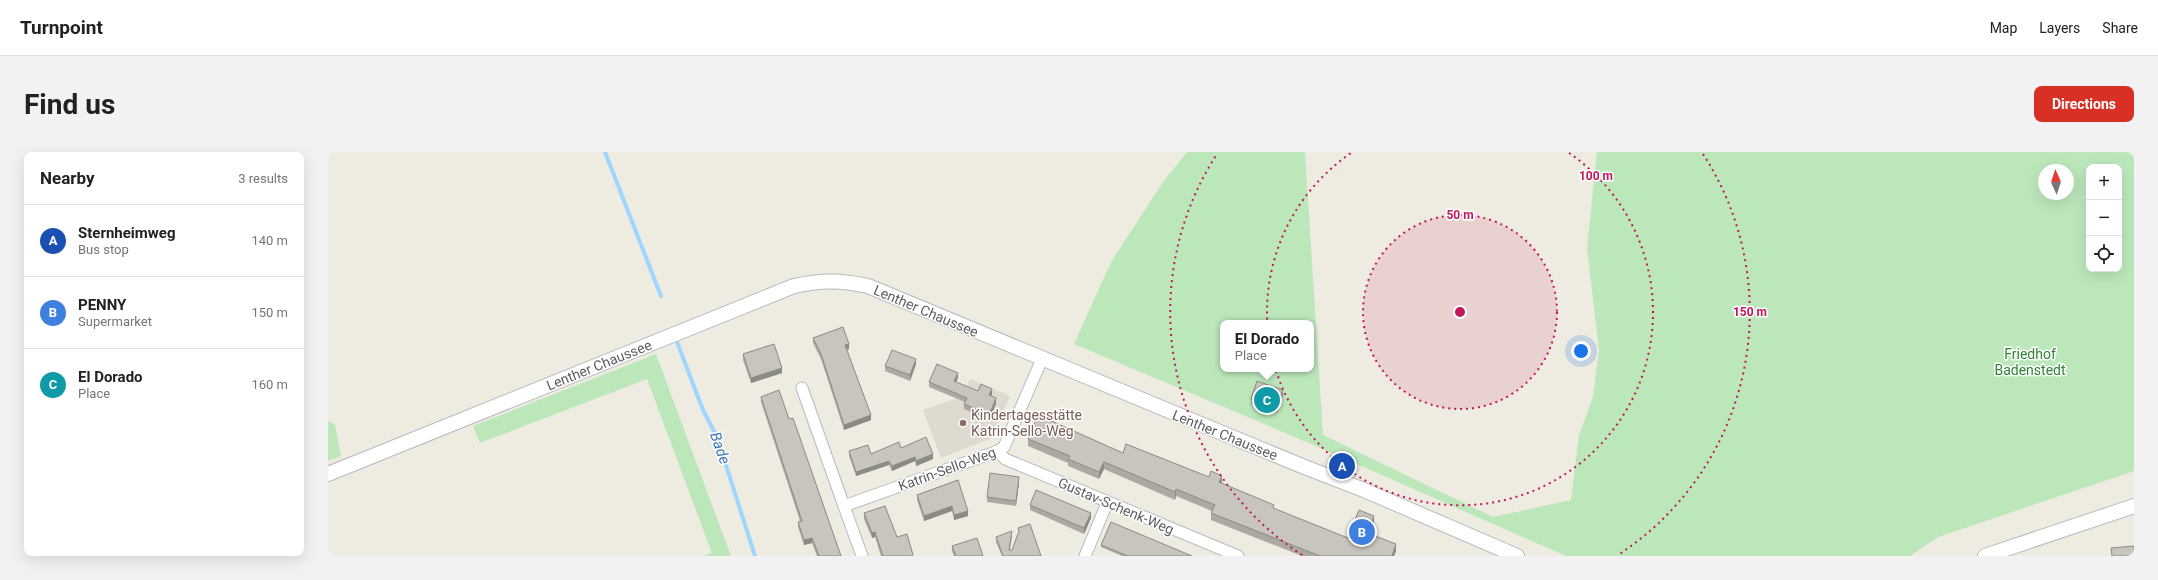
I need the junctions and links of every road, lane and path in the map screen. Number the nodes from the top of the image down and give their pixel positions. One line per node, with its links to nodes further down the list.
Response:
1 (1042, 359): 3 (street, Katrin-Sello-Weg); 4 (street, Lenther Chaussee); 11 (street, Lenther Chaussee)
2 (802, 388): 6 (street)
3 (998, 451): 5 (street, Gustav-Schenk-Weg); 6 (street, Katrin-Sello-Weg)
4 (328, 474)
5 (1107, 503): 9 (street); 10 (street, Gustav-Schenk-Weg)
6 (844, 506): 8 (street)
7 (2134, 506): 12 (street)
8 (862, 556)
9 (1085, 556)
10 (1238, 556)
11 (1517, 556)
12 (1985, 556)

